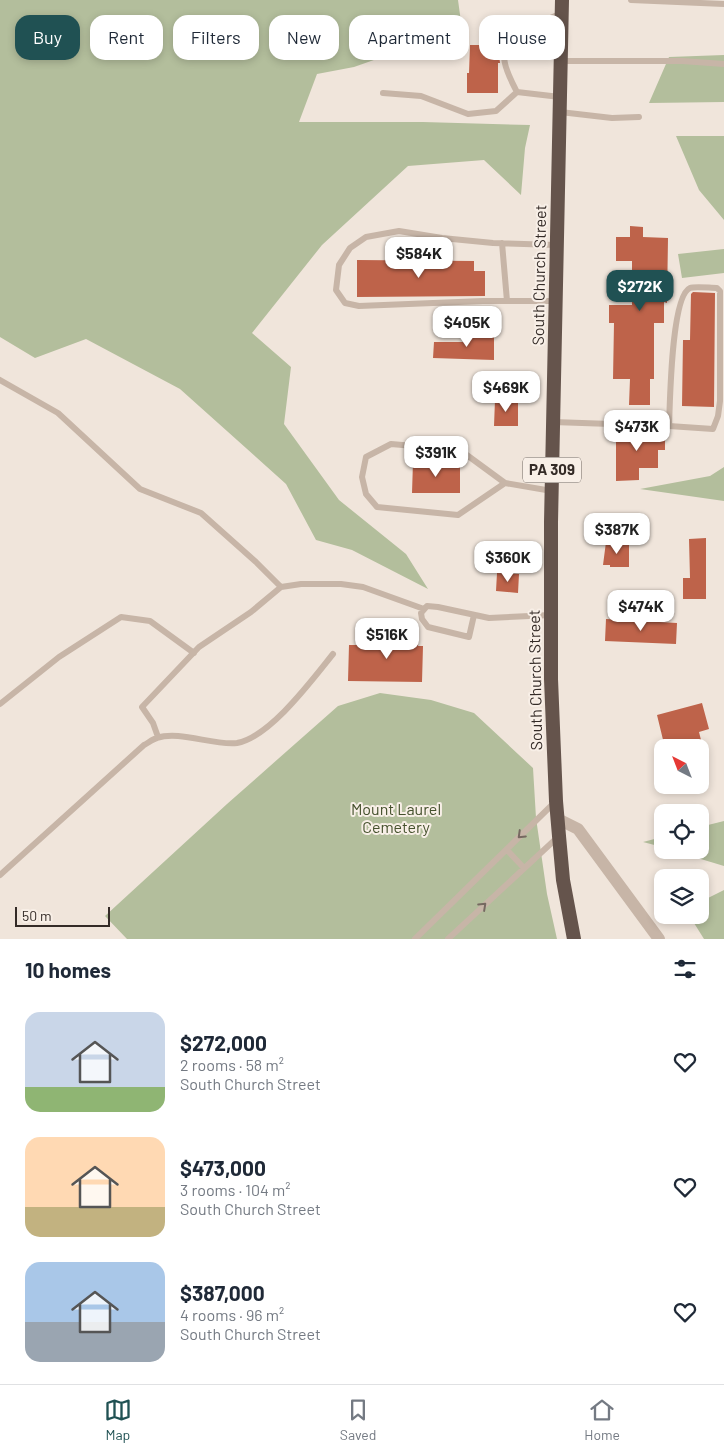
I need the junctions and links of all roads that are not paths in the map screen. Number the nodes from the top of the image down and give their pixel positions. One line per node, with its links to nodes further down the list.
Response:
1 (631, 0): 2 (lane)
2 (724, 4)
3 (562, 7): 4 (highway, South Church Street / PA 309); 6 (lane)
4 (561, 61): 5 (lane); 8 (highway, South Church Street / PA 309)
5 (724, 64)
6 (517, 92): 7 (lane); 8 (lane)
7 (383, 93)
8 (560, 97): 9 (highway, South Church Street / PA 309)
9 (560, 112): 10 (lane); 12 (highway, South Church Street / PA 309)
10 (639, 117)
11 (502, 243): 12 (lane); 13 (lane); 13 (lane)
12 (557, 246): 14 (highway, South Church Street / PA 309)
13 (508, 301): 14 (lane)
14 (556, 302): 16 (highway, South Church Street / PA 309)
15 (0, 380): 20 (lane)
16 (553, 422): 17 (lane); 19 (highway, South Church Street / PA 309)
17 (669, 426): 17 (lane)
18 (505, 483): 18 (lane); 19 (lane)
19 (552, 492): 23 (highway, South Church Street / PA 309)
20 (281, 587): 21 (lane); 24 (lane)
21 (424, 609): 22 (lane); 22 (lane)
22 (474, 615): 23 (lane)
23 (551, 616): 28 (highway, South Church Street / PA 309)
24 (194, 653): 26 (lane); 27 (lane)
25 (333, 654): 27 (lane)
26 (0, 704)
27 (158, 737): 33 (lane)
28 (556, 801): 29 (highway, South Church Street / PA 309); 31 (lane, one-way to 31)
29 (558, 819): 30 (highway, South Church Street / PA 309); 37 (street)
30 (559, 836): 32 (lane); 36 (highway, South Church Street / PA 309)
31 (506, 850): 32 (lane); 34 (lane)
32 (524, 868): 35 (lane, one-way to 32)
33 (0, 875)
34 (415, 939)
35 (448, 939)
36 (574, 939)
37 (659, 939)

